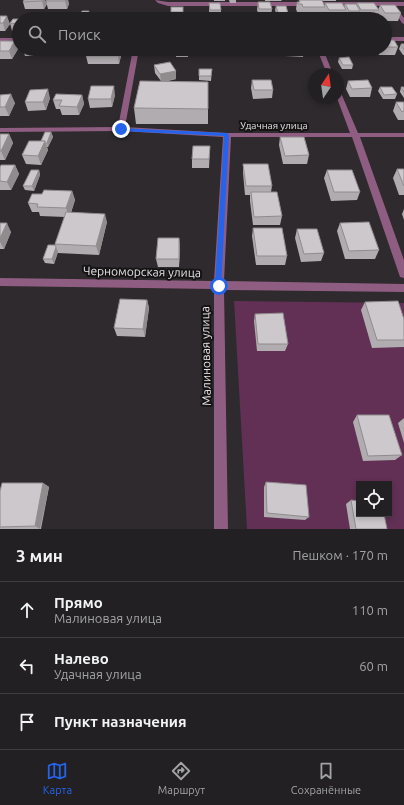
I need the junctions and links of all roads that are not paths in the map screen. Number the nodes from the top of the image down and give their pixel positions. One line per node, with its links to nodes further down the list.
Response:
1 (158, 0): 2 (street)
2 (392, 4): 3 (street); 4 (street)
3 (404, 4)
4 (404, 22)
5 (404, 39): 8 (street)
6 (0, 40): 7 (street)
7 (12, 40)
8 (392, 40)
9 (135, 56): 13 (street)
10 (323, 56): 11 (street)
11 (328, 68)
12 (343, 104): 16 (street)
13 (121, 129): 14 (street, Удачная улица); 15 (street, Удачная улица)
14 (0, 130)
15 (227, 135): 16 (street, Удачная улица); 20 (street, Малиновая улица)
16 (356, 135): 17 (street, Удачная улица); 18 (street)
17 (404, 136)
18 (404, 274)
19 (0, 282): 20 (street, Черноморская улица)
20 (219, 286): 21 (street, Черноморская улица); 22 (street, Малиновая улица)
21 (404, 288)
22 (221, 529)

